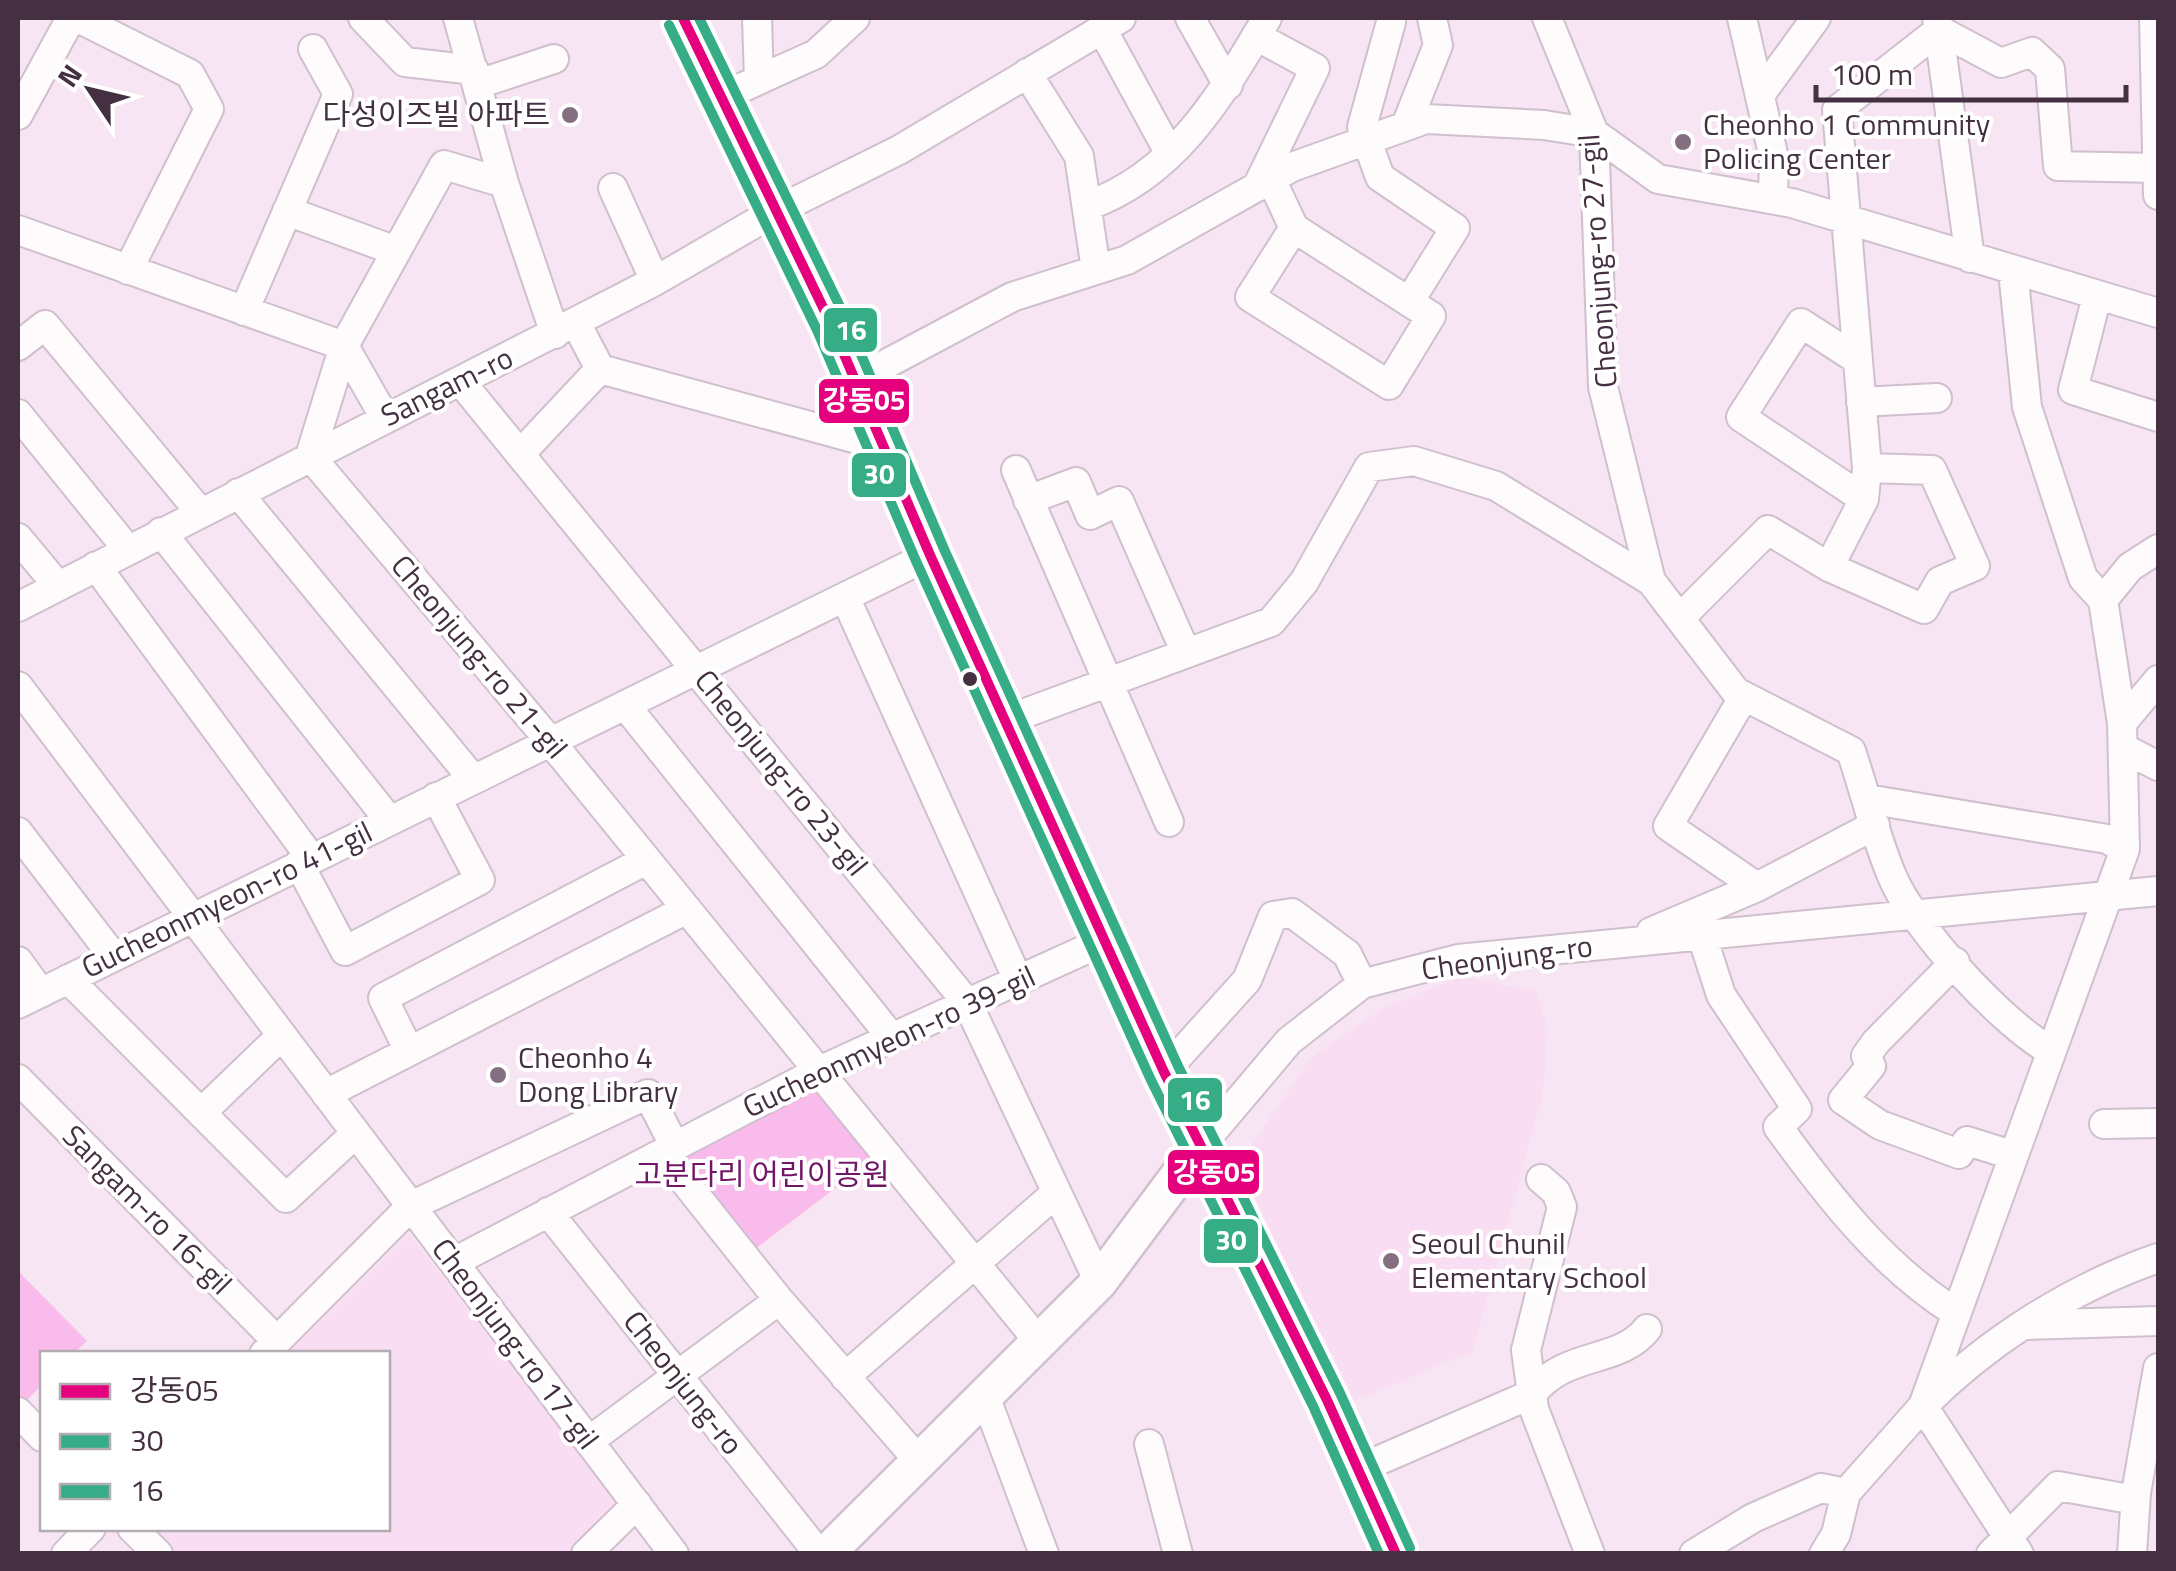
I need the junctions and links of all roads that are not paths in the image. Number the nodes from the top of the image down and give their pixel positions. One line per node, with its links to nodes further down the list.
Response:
1 (74, 18): 25 (street); 45 (street)
2 (364, 18): 20 (street)
3 (458, 18): 20 (street)
4 (682, 18): 24 (main road)
5 (757, 18): 21 (street)
6 (855, 18): 21 (street)
7 (1190, 18): 22 (street)
8 (1432, 18): 26 (street)
9 (1547, 18): 27 (street, Cheonjung-ro 27-gil)
10 (1742, 18): 23 (street)
11 (1816, 18): 23 (street)
12 (2154, 18): 29 (street)
13 (1391, 22): 28 (street)
14 (1112, 23): 19 (street, Sangam-ro); 30 (street, Sangam-ro)
15 (1938, 24): 31 (street); 40 (street); 44 (street)
16 (1262, 27): 22 (street); 33 (street)
17 (313, 49): 38 (street)
18 (554, 60): 20 (street)
19 (1028, 73): 37 (street); 39 (street, Sangam-ro)
20 (476, 77): 32 (street)
21 (759, 80): 24 (street)
22 (1228, 84): 30 (street)
23 (1760, 94): 36 (street)
24 (719, 98): 39 (main road)
25 (19, 108)
26 (1407, 123): 27 (street); 28 (street)
27 (1594, 133): 36 (street); 81 (street, Cheonjung-ro 27-gil)
28 (1366, 140): 33 (street); 50 (street)
29 (2158, 148): 31 (street)
30 (1168, 152): 37 (street)
31 (2158, 168): 35 (street)
32 (504, 182): 43 (street); 53 (street)
33 (1264, 183): 41 (street); 46 (street)
34 (613, 188): 48 (street)
35 (2158, 195)
36 (1772, 199): 40 (street)
37 (1086, 206): 46 (street)
38 (287, 211): 43 (street); 51 (street)
39 (774, 212): 48 (street, Sangam-ro); 58 (main road)
40 (1845, 220): 44 (street); 56 (street)
41 (1294, 228): 50 (street); 50 (street)
42 (18, 230): 45 (street)
43 (396, 251): 55 (street)
44 (1970, 258): 47 (street)
45 (128, 270): 51 (street)
46 (1096, 270): 58 (street)
47 (2013, 271): 49 (street); 84 (street)
48 (655, 281): 53 (street, Sangam-ro)
49 (2097, 296): 52 (street); 63 (street)
50 (1409, 302)
51 (244, 311): 55 (street)
52 (2158, 313)
53 (565, 328): 57 (street); 59 (street, Sangam-ro)
54 (18, 346): 73 (street)
55 (344, 346): 64 (street); 67 (street)
56 (1858, 360): 61 (street); 71 (street)
57 (600, 369): 65 (street); 66 (street)
58 (856, 380): 65 (main road)
59 (461, 382): 64 (street, Sangam-ro); 66 (street, Cheonjung-ro 23-gil)
60 (1937, 398): 61 (street)
61 (1861, 402): 68 (street)
62 (18, 414): 77 (street)
63 (2158, 417)
64 (384, 418): 67 (street, Sangam-ro)
65 (883, 446): 78 (main road)
66 (520, 454): 88 (street, Cheonjung-ro 23-gil)
67 (310, 456): 70 (street, Sangam-ro); 96 (street, Cheonjung-ro 21-gil)
68 (1868, 468): 71 (street); 80 (street)
69 (1016, 470): 72 (street)
70 (238, 493): 73 (street, Sangam-ro); 98 (street)
71 (1864, 499): 80 (street)
72 (1028, 500): 87 (street); 90 (street)
73 (200, 512): 74 (street, Sangam-ro)
74 (161, 532): 77 (street, Sangam-ro); 101 (street)
75 (18, 538): 82 (street)
76 (2158, 549): 84 (street)
77 (128, 550): 79 (street, Sangam-ro)
78 (930, 556): 83 (street, Gucheonmyeon-ro 41-gil); 94 (main road)
79 (96, 566): 82 (street, Sangam-ro); 106 (street)
80 (1829, 566): 86 (street)
81 (1651, 581): 86 (street, Cheonjung-ro 27-gil); 87 (street)
82 (58, 586): 85 (street, Sangam-ro)
83 (845, 597): 88 (street, Gucheonmyeon-ro 41-gil); 120 (street)
84 (2103, 600): 95 (street)
85 (18, 606)
86 (1680, 618): 92 (street, Cheonjung-ro 27-gil)
87 (1186, 653): 90 (street)
88 (697, 669): 93 (street, Gucheonmyeon-ro 41-gil); 123 (street, Cheonjung-ro 23-gil)
89 (2158, 680): 95 (street)
90 (1106, 683): 94 (street); 102 (street)
91 (18, 686): 112 (street, Cheonjung-ro 17-gil)
92 (1744, 696): 100 (street, Cheonjung-ro 27-gil); 107 (street)
93 (624, 705): 96 (street, Gucheonmyeon-ro 41-gil); 125 (street)
94 (1004, 722): 114 (main road)
95 (2123, 735): 97 (street); 104 (street)
96 (550, 741): 98 (street, Gucheonmyeon-ro 41-gil); 105 (street, Cheonjung-ro 21-gil)
97 (2158, 766)
98 (473, 779): 99 (street, Gucheonmyeon-ro 41-gil)
99 (436, 797): 101 (street, Gucheonmyeon-ro 41-gil); 106 (street)
100 (1871, 812): 104 (street); 107 (street); 111 (street, Cheonjung-ro 27-gil)
101 (388, 820): 106 (street, Gucheonmyeon-ro 41-gil)
102 (1169, 822)
103 (18, 832): 116 (street)
104 (2125, 849): 108 (street)
105 (646, 860): 110 (street, Cheonjung-ro 21-gil); 126 (street)
106 (305, 861): 112 (street, Gucheonmyeon-ro 41-gil)
107 (1756, 888): 115 (street)
108 (2108, 895): 109 (street, Cheonjung-ro); 111 (street, Cheonjung-ro); 127 (street)
109 (2154, 897)
110 (687, 910): 126 (street); 128 (street, Cheonjung-ro 21-gil)
111 (1913, 915): 113 (street, Cheonjung-ro); 118 (street)
112 (192, 916): 116 (street, Gucheonmyeon-ro 41-gil); 124 (street, Cheonjung-ro 17-gil)
113 (1702, 936): 115 (street, Cheonjung-ro); 148 (street)
114 (1104, 941): 120 (street, Gucheonmyeon-ro 39-gil); 129 (main road)
115 (1626, 943): 121 (street, Cheonjung-ro)
116 (113, 956): 119 (street, Gucheonmyeon-ro 41-gil)
117 (18, 962): 122 (street)
118 (1955, 962): 127 (street); 138 (street)
119 (68, 979): 122 (street, Gucheonmyeon-ro 41-gil); 132 (street)
120 (1018, 980): 123 (street, Gucheonmyeon-ro 39-gil)
121 (1362, 984): 129 (street); 136 (street, Cheonjung-ro)
122 (29, 998)
123 (968, 1004): 125 (street, Gucheonmyeon-ro 39-gil); 140 (street, Cheonjung-ro 23-gil)
124 (282, 1035): 131 (street, Cheonjung-ro 17-gil); 132 (street)
125 (892, 1038): 128 (street, Gucheonmyeon-ro 39-gil)
126 (409, 1051): 131 (street)
127 (2051, 1051): 138 (street)
128 (819, 1072): 137 (street, Gucheonmyeon-ro 39-gil); 145 (street, Cheonjung-ro 21-gil)
129 (1164, 1072): 136 (main road)
130 (18, 1079): 153 (street, Sangam-ro 16-gil)
131 (326, 1094): 135 (street, Cheonjung-ro 17-gil)
132 (201, 1113): 135 (street)
133 (2104, 1124): 134 (street)
134 (2158, 1124)
135 (356, 1134): 141 (street, Cheonjung-ro 17-gil)
136 (1202, 1144): 146 (main road, Cheonjung-ro); 166 (main road)
137 (668, 1150): 141 (street); 142 (street, Gucheonmyeon-ro 39-gil); 147 (street)
138 (2012, 1155): 148 (street)
139 (1541, 1179): 157 (street)
140 (1056, 1192): 145 (street); 146 (street, Cheonjung-ro 23-gil)
141 (411, 1206): 144 (street, Cheonjung-ro 17-gil); 153 (street)
142 (548, 1212): 144 (street, Gucheonmyeon-ro 39-gil); 155 (street, Cheonjung-ro)
143 (2158, 1258): 150 (street)
144 (454, 1262): 163 (street, Cheonjung-ro 17-gil)
145 (974, 1262): 152 (street, Cheonjung-ro 21-gil); 156 (street)
146 (1099, 1282): 152 (main road, Cheonjung-ro)
147 (779, 1300): 155 (street); 156 (street)
148 (1955, 1312): 160 (street)
149 (2158, 1321): 150 (street)
150 (2025, 1325): 160 (street)
151 (1648, 1329): 157 (street)
152 (1040, 1342): 158 (main road, Cheonjung-ro)
153 (270, 1347)
154 (2158, 1368): 159 (street)
155 (677, 1376): 163 (street); 177 (street, Cheonjung-ro)
156 (846, 1376): 165 (street)
157 (1532, 1394): 166 (street); 181 (street)
158 (985, 1396): 165 (main road, Cheonjung-ro); 178 (street)
159 (2156, 1398): 168 (street)
160 (1922, 1406): 167 (street); 172 (street)
161 (18, 1412): 162 (street)
162 (40, 1436)
163 (589, 1441): 169 (street, Cheonjung-ro 17-gil)
164 (1149, 1444): 179 (street)
165 (919, 1461): 177 (main road, Cheonjung-ro)
166 (1358, 1470): 180 (main road)
167 (1846, 1493): 182 (street); 183 (street)
168 (2143, 1497): 172 (street); 184 (street)
169 (637, 1504): 175 (street); 176 (street, Cheonjung-ro 17-gil)
170 (87, 1531): 173 (street)
171 (135, 1531): 174 (street)
172 (2006, 1548)
173 (66, 1554)
174 (158, 1554)
175 (586, 1554)
176 (674, 1554)
177 (822, 1554)
178 (1044, 1554)
179 (1178, 1554)
180 (1396, 1554)
181 (1590, 1554)
182 (1694, 1554)
183 (1824, 1554)
184 (2132, 1554)

